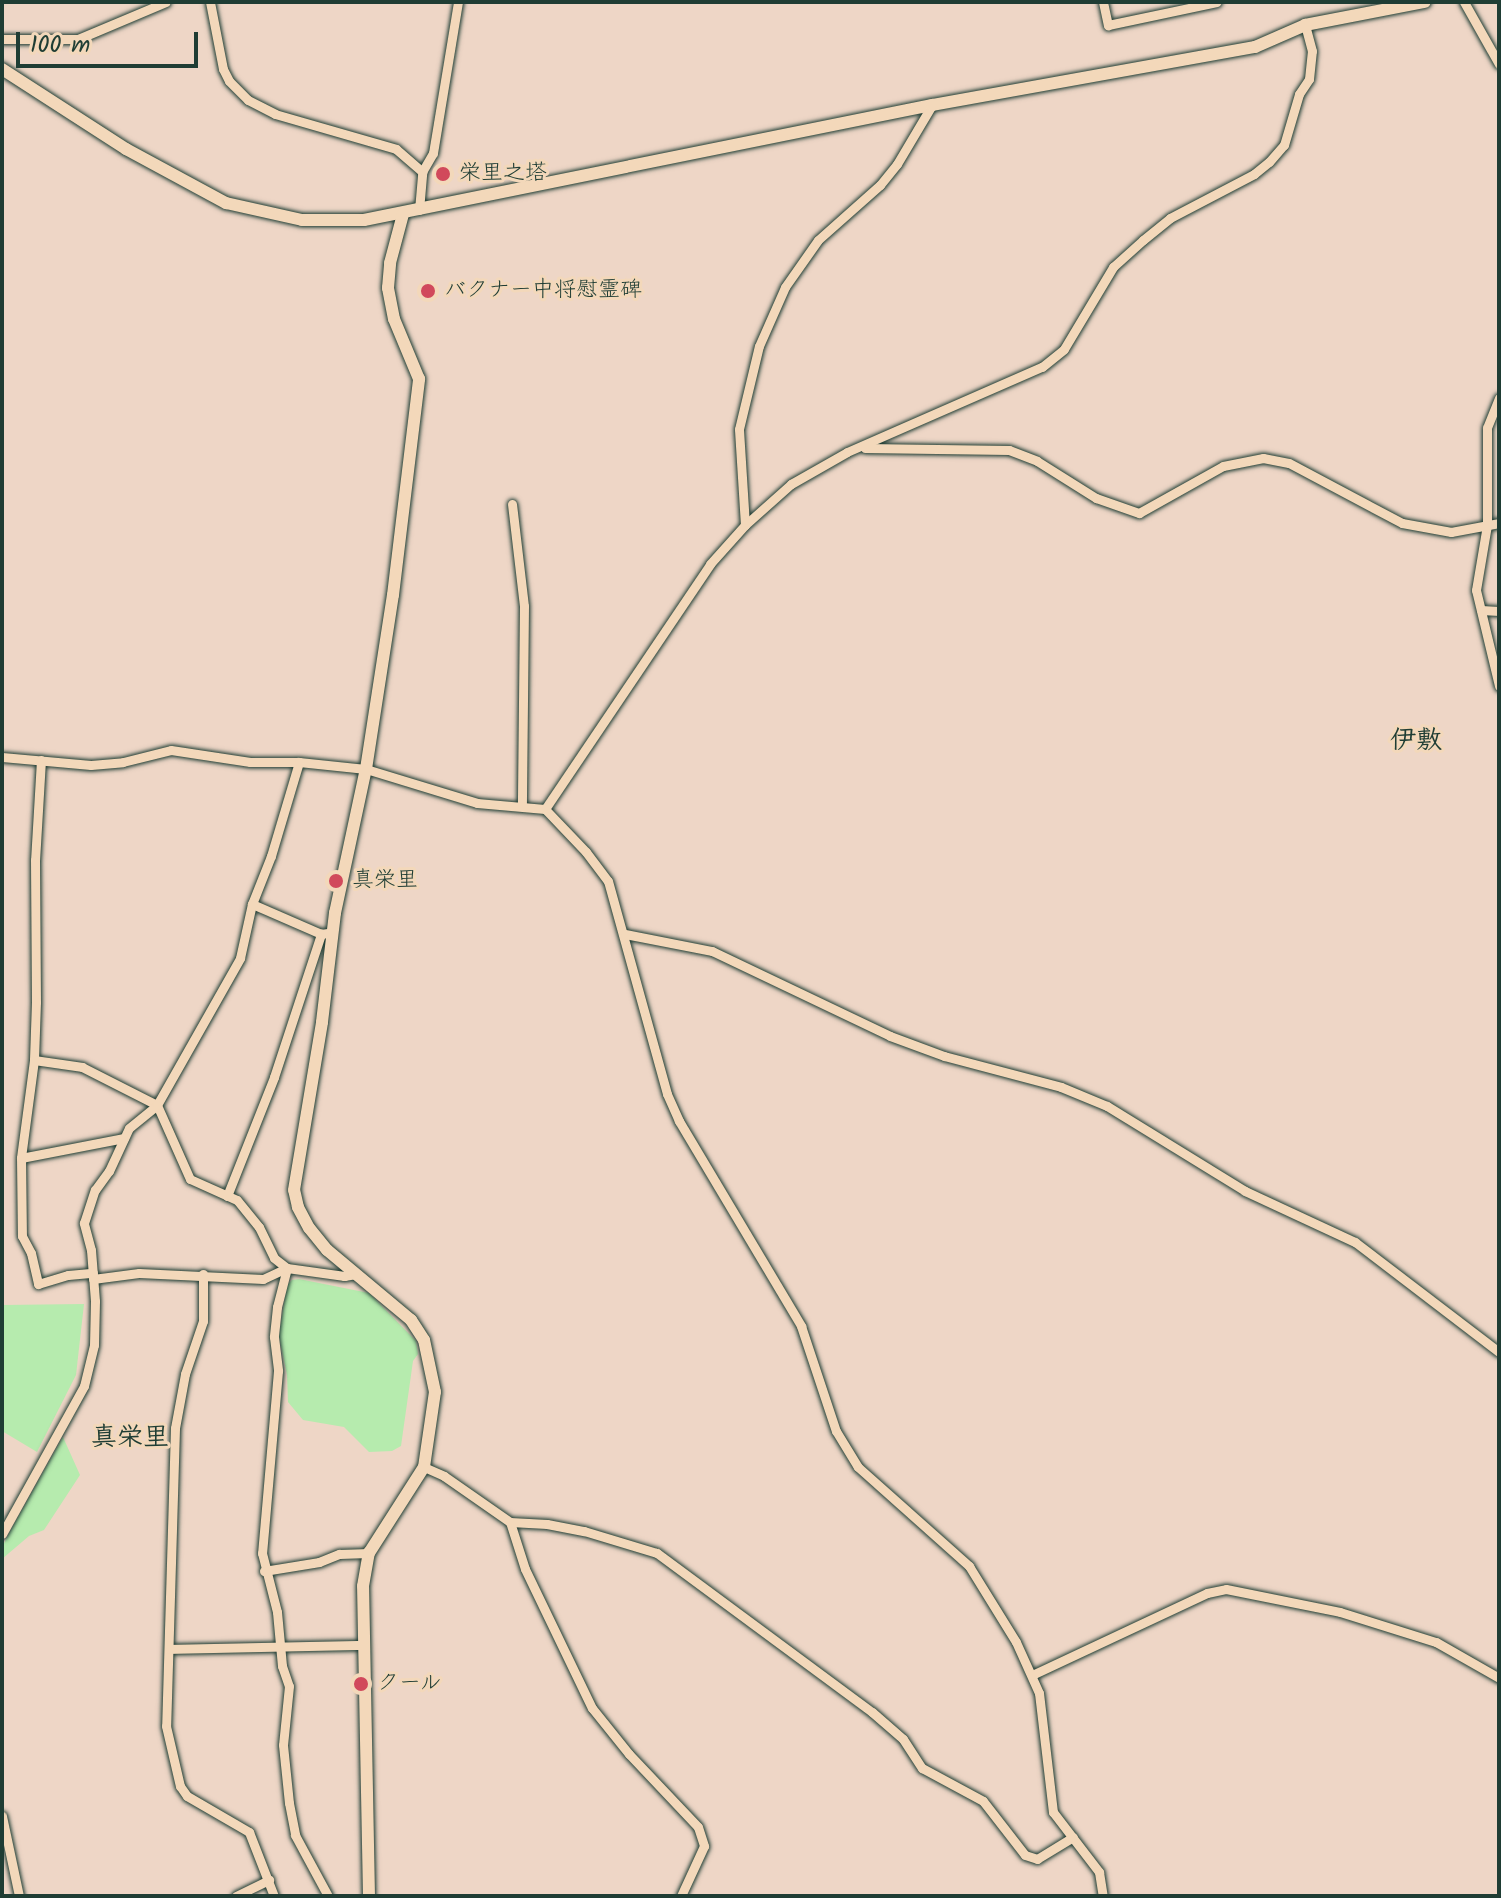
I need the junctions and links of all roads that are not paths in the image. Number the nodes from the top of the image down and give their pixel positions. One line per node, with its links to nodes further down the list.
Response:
1 (166, 2): 9 (street)
2 (210, 2): 13 (street)
3 (458, 2): 13 (street)
4 (1103, 2): 5 (street)
5 (1217, 2)
6 (1425, 2): 8 (street)
7 (1464, 2): 10 (street)
8 (1305, 25): 12 (street); 17 (street)
9 (2, 39)
10 (1499, 64)
11 (2, 69): 15 (street)
12 (932, 105): 14 (street); 20 (street)
13 (422, 172): 14 (street)
14 (419, 210): 15 (street)
15 (403, 214): 28 (street)
16 (1499, 398): 21 (street)
17 (861, 448): 20 (street); 21 (street)
18 (512, 504): 29 (street)
19 (1499, 523): 21 (street)
20 (745, 525): 30 (street)
21 (1487, 525): 22 (street)
22 (1481, 610): 23 (street); 24 (street)
23 (1499, 611)
24 (1499, 686)
25 (2, 757): 26 (street)
26 (41, 760): 27 (street); 34 (street)
27 (299, 762): 28 (street); 31 (street)
28 (366, 769): 29 (street); 32 (street)
29 (522, 805): 30 (street)
30 (545, 809): 33 (street)
31 (252, 904): 32 (street); 35 (street)
32 (327, 933): 38 (street); 41 (street)
33 (625, 934): 43 (street); 52 (street)
34 (34, 1060): 35 (street); 37 (street)
35 (157, 1105): 36 (street); 38 (street)
36 (124, 1138): 37 (street); 42 (street)
37 (21, 1158): 42 (street)
38 (227, 1196): 39 (street)
39 (287, 1268): 40 (street); 41 (street); 48 (street)
40 (203, 1274): 42 (street); 51 (street)
41 (356, 1274): 44 (street)
42 (93, 1276): 46 (street)
43 (1499, 1352)
44 (424, 1467): 45 (street); 47 (street)
45 (510, 1522): 55 (street); 62 (street)
46 (2, 1534)
47 (369, 1553): 48 (street); 49 (street)
48 (264, 1571): 50 (street)
49 (364, 1645): 50 (street); 61 (street)
50 (281, 1647): 51 (street); 60 (street)
51 (170, 1649): 56 (street)
52 (1032, 1675): 53 (street); 55 (street)
53 (1499, 1678)
54 (2, 1816): 57 (street)
55 (1073, 1837): 63 (street)
56 (269, 1880): 58 (street); 59 (street)
57 (19, 1896)
58 (236, 1896)
59 (274, 1896)
60 (328, 1896)
61 (369, 1896)
62 (681, 1896)
63 (1103, 1896)

